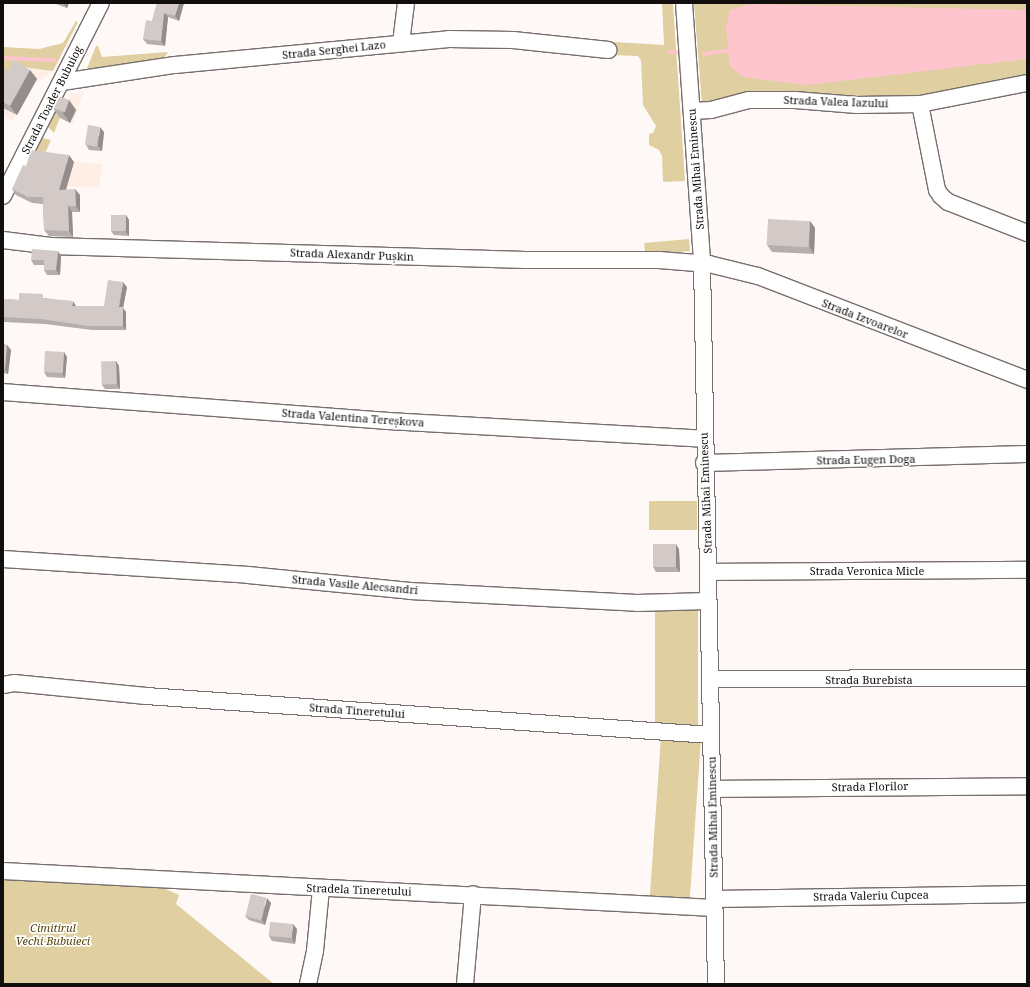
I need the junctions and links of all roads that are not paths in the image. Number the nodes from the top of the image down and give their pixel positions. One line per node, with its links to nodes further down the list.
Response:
1 (101, 3): 6 (street, Strada Toader Bubuiog)
2 (406, 3): 4 (street)
3 (684, 3): 9 (street, Strada Mihai Eminescu)
4 (401, 43): 5 (street, Strada Serghei Lazo); 6 (street, Strada Serghei Lazo)
5 (608, 50)
6 (62, 82): 10 (street, Strada Toader Bubuiog)
7 (1027, 83): 8 (street, Strada Valea Iazului)
8 (920, 104): 9 (street, Strada Valea Iazului); 11 (street)
9 (692, 111): 13 (street, Strada Mihai Eminescu)
10 (3, 196)
11 (1027, 233)
12 (3, 240): 13 (street, Strada Alexandr Pușkin)
13 (702, 263): 14 (street, Strada Izvoarelor); 16 (street, Strada Mihai Eminescu)
14 (1027, 380)
15 (3, 392): 16 (street, Strada Valentina Tereșkova)
16 (704, 439): 18 (street, Strada Mihai Eminescu)
17 (1027, 454): 18 (street, Strada Eugen Doga)
18 (704, 463): 21 (street, Strada Mihai Eminescu)
19 (3, 559): 22 (street, Strada Vasile Alecsandri)
20 (1027, 570): 21 (street, Strada Veronica Micle)
21 (708, 572): 22 (street, Strada Mihai Eminescu)
22 (708, 601): 24 (street, Strada Mihai Eminescu)
23 (1027, 678): 24 (street, Strada Burebista)
24 (710, 679): 26 (street, Strada Mihai Eminescu)
25 (3, 685): 26 (street, Strada Tineretului)
26 (711, 735): 28 (street, Strada Mihai Eminescu)
27 (1027, 786): 28 (street, Strada Florilor)
28 (713, 789): 33 (street, Strada Mihai Eminescu)
29 (3, 871): 30 (street, Stradela Tineretului)
30 (321, 889): 31 (street, Stradela Tineretului); 34 (street)
31 (473, 894): 33 (street, Stradela Tineretului); 35 (street)
32 (1027, 894): 33 (street, Strada Valeriu Cupcea)
33 (714, 904): 36 (street, Strada Mihai Eminescu)
34 (308, 984)
35 (465, 984)
36 (716, 984)

